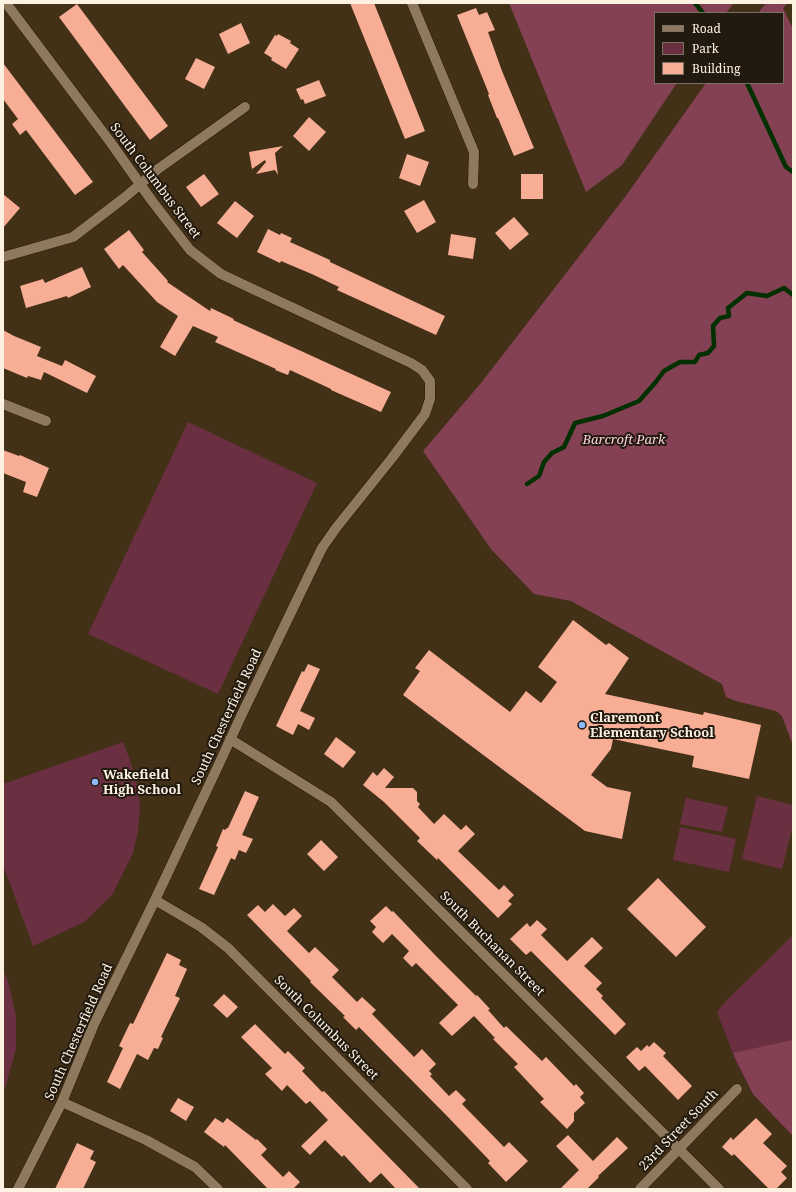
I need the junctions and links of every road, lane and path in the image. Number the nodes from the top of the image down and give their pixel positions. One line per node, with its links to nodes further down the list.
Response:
1 (6, 3): 5 (street, South Columbus Street)
2 (412, 3): 4 (street)
3 (245, 107): 5 (street)
4 (473, 184)
5 (140, 185): 6 (street); 7 (street, South Columbus Street)
6 (3, 257)
7 (430, 381): 10 (street, South Chesterfield Road)
8 (3, 404): 9 (street)
9 (46, 421)
10 (230, 738): 11 (street, South Chesterfield Road); 14 (street, South Buchanan Street)
11 (155, 900): 13 (street, South Chesterfield Road); 17 (street, South Columbus Street)
12 (737, 1088): 14 (street, 23rd Street South)
13 (62, 1102): 15 (street, South Chesterfield Road); 16 (street)
14 (679, 1148): 18 (street, 23rd Street South); 19 (street, South Buchanan Street)
15 (18, 1189)
16 (218, 1189)
17 (467, 1189)
18 (640, 1189)
19 (720, 1189)

